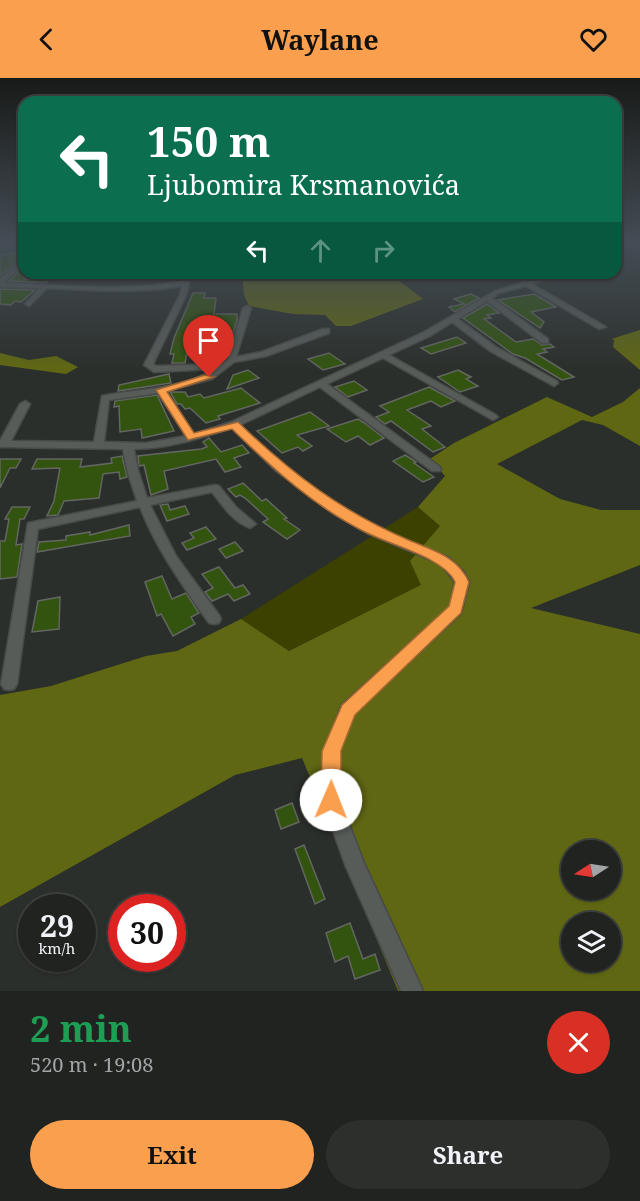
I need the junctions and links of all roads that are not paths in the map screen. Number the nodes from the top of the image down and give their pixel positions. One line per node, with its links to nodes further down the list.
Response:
1 (46, 286): 6 (street)
2 (181, 287): 13 (street)
3 (516, 287): 5 (street)
4 (532, 287): 9 (street)
5 (486, 297): 8 (street); 11 (street)
6 (29, 304)
7 (247, 308): 13 (street)
8 (453, 319): 12 (street); 14 (street)
9 (602, 327)
10 (326, 331): 13 (street)
11 (545, 340)
12 (382, 354): 15 (street); 18 (street)
13 (229, 363): 16 (street)
14 (554, 383)
15 (321, 384): 19 (street); 24 (street)
16 (161, 390): 20 (street); 22 (street)
17 (25, 404): 21 (street)
18 (493, 417)
19 (234, 424): 20 (street); 29 (street)
20 (192, 438): 23 (street)
21 (2, 444): 22 (street)
22 (99, 445): 23 (street)
23 (128, 446): 25 (street)
24 (436, 470)
25 (142, 504): 26 (street); 27 (street); 28 (street)
26 (250, 524)
27 (214, 619)
28 (9, 684)
29 (412, 991)

